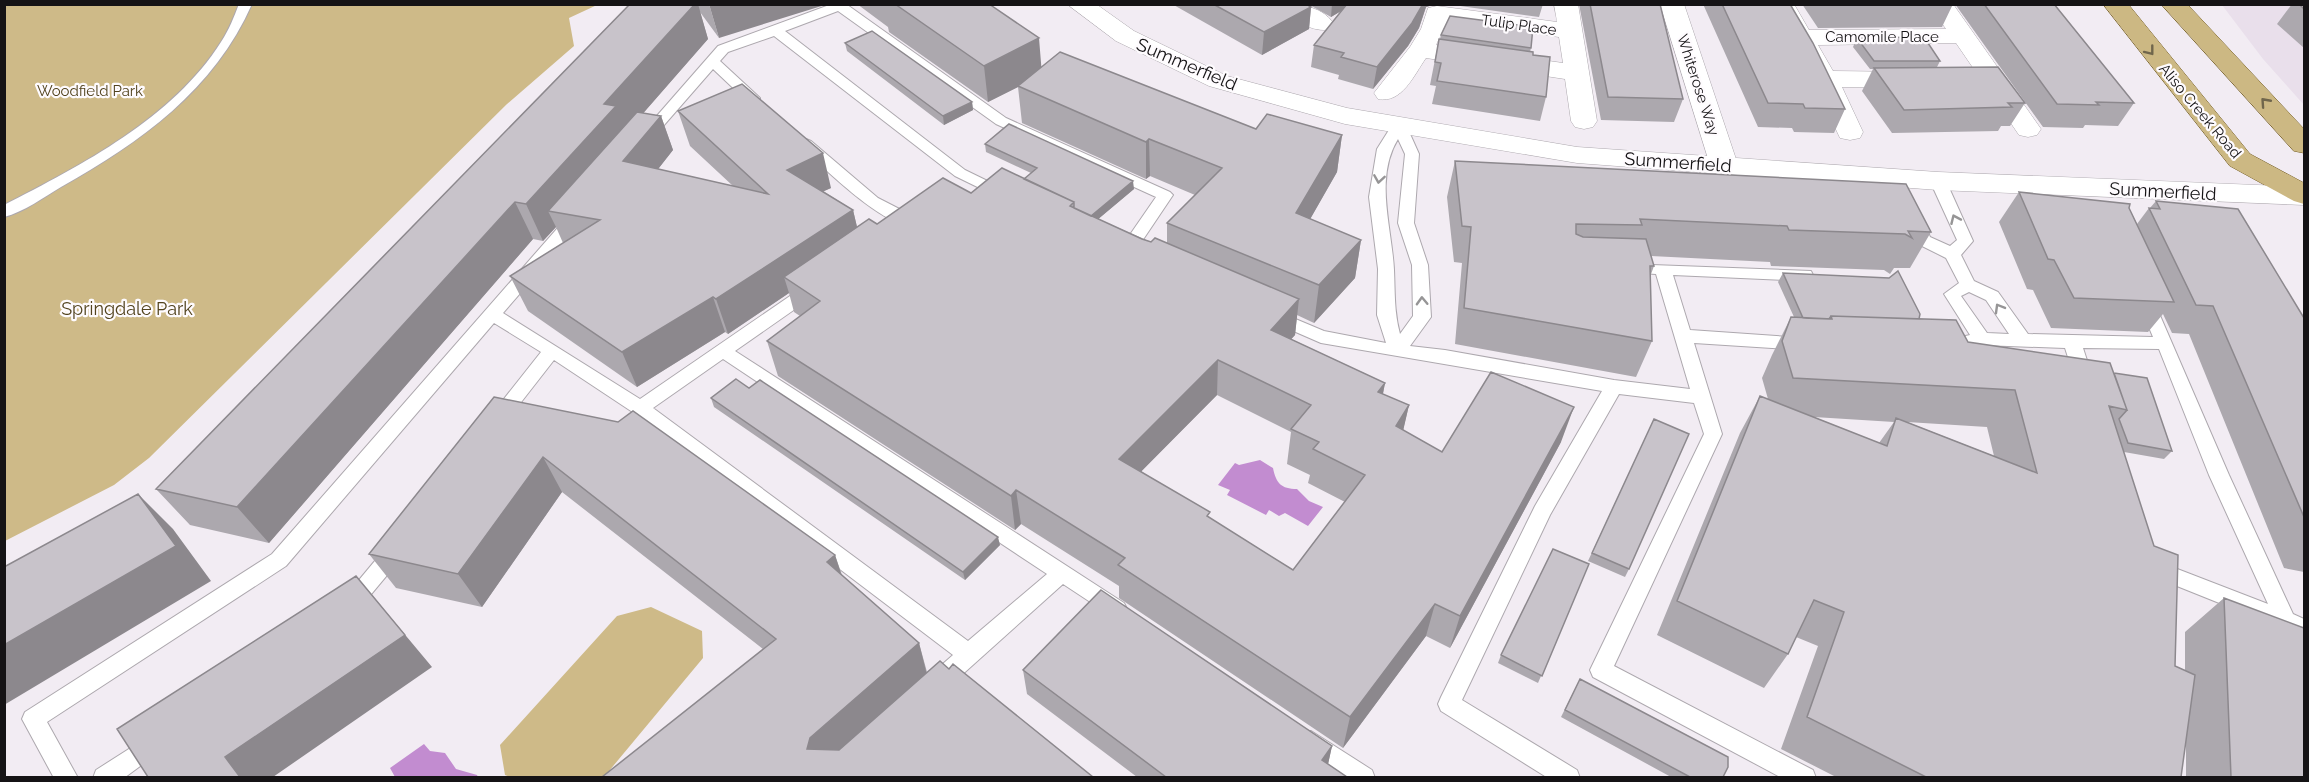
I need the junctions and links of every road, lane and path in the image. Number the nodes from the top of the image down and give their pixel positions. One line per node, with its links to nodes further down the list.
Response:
1 (246, 4): 38 (lane)
2 (1079, 4): 23 (street, Summerfield)
3 (1285, 4): 10 (street)
4 (1566, 4): 12 (street, Tulip Place)
5 (1672, 4): 29 (street, Whiterose Way)
6 (1782, 4): 14 (street, Camomile Place)
7 (1941, 4): 13 (street, Camomile Place)
8 (2115, 4): 34 (main road, Aliso Creek Road, one-way to 34)
9 (2173, 4): 27 (main road, one-way to 9)
10 (1322, 24)
11 (776, 31): 16 (lane); 30 (lane); 42 (lane)
12 (1570, 32): 15 (street, Tulip Place); 17 (street, Tulip Place)
13 (1963, 36): 14 (street, Camomile Place); 19 (street, Camomile Place)
14 (1801, 38): 18 (street, Camomile Place)
15 (1420, 50): 17 (street); 20 (street, Tulip Place)
16 (712, 61): 21 (lane); 28 (lane)
17 (1576, 74): 22 (street, Tulip Place)
18 (1825, 80): 19 (street); 25 (street, Camomile Place)
19 (1994, 80): 24 (street, Camomile Place)
20 (1387, 93)
21 (767, 111)
22 (1584, 121)
23 (1399, 125): 29 (street, Summerfield); 60 (lane, one-way to 60); 60 (lane, one-way to 23)
24 (2028, 129)
25 (1850, 132)
26 (792, 133): 39 (lane)
27 (2304, 145)
28 (633, 151)
29 (1724, 165): 33 (street, Summerfield)
30 (976, 181): 32 (lane); 35 (lane)
31 (1938, 181): 33 (street, Summerfield); 34 (street, Summerfield); 41 (lane, one-way to 31)
32 (960, 189)
33 (1902, 195): 41 (lane)
34 (2304, 196)
35 (1022, 202)
36 (588, 203): 50 (lane)
37 (926, 210): 39 (lane)
38 (4, 212)
39 (909, 221): 40 (lane)
40 (893, 233)
41 (1952, 254): 47 (lane)
42 (1147, 262)
43 (1617, 267): 44 (lane)
44 (1663, 269): 45 (lane); 51 (lane)
45 (1826, 276)
46 (828, 278): 59 (lane)
47 (1968, 285): 52 (lane); 53 (lane, one-way to 47)
48 (2141, 290): 55 (lane)
49 (1260, 310): 60 (lane)
50 (492, 314): 58 (lane); 77 (lane)
51 (1685, 336): 56 (lane); 62 (lane)
52 (1982, 339): 53 (lane); 57 (lane)
53 (2023, 340): 54 (lane)
54 (2072, 342): 55 (lane); 63 (lane)
55 (2165, 343): 70 (lane)
56 (1825, 346)
57 (1931, 349)
58 (552, 350): 64 (lane); 65 (lane)
59 (723, 351): 64 (lane); 68 (lane)
60 (1397, 351): 61 (lane)
61 (1614, 387): 62 (lane); 80 (lane)
62 (1703, 397): 81 (lane)
63 (2091, 399)
64 (640, 408): 73 (lane)
65 (486, 435)
66 (408, 534): 69 (lane)
67 (2143, 554): 70 (lane)
68 (1062, 573): 71 (lane); 73 (lane)
69 (337, 614)
70 (2286, 621): 72 (lane)
71 (1135, 622)
72 (2304, 628)
73 (969, 654): 74 (lane)
74 (920, 698)
75 (172, 730): 78 (lane)
76 (1297, 732): 79 (lane)
77 (67, 777)
78 (104, 777)
79 (1364, 777)
80 (1569, 777)
81 (1804, 777)

